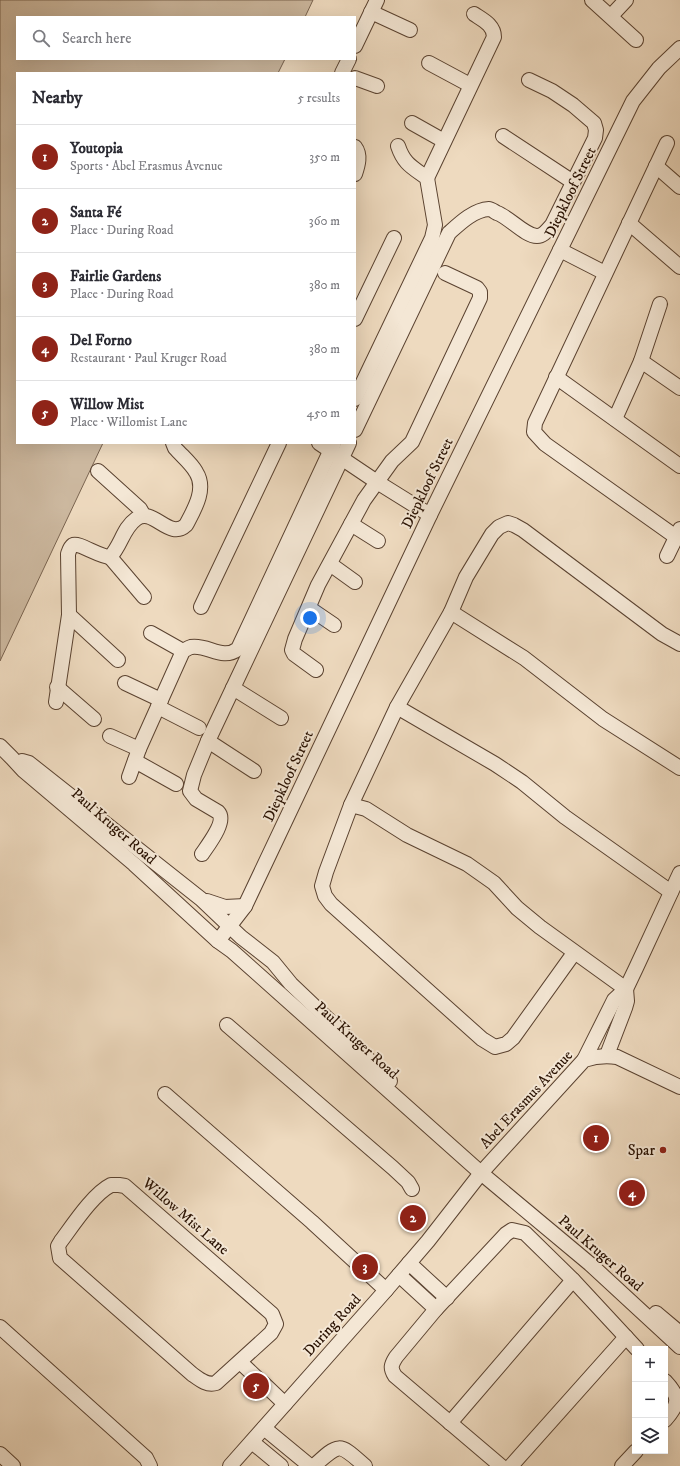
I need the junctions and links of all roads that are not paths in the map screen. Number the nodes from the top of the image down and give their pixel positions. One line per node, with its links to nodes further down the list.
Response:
1 (592, 0): 5 (street)
2 (626, 0): 5 (street)
3 (374, 6): 6 (street); 8 (street)
4 (474, 14): 15 (street)
5 (611, 16): 7 (street)
6 (410, 30)
7 (636, 40)
8 (356, 44)
9 (680, 48): 30 (street, Diepkloof Street)
10 (348, 60): 12 (street)
11 (429, 63): 15 (street)
12 (342, 72)
13 (356, 78): 16 (street)
14 (529, 80): 26 (street)
15 (470, 85): 19 (street)
16 (377, 86)
17 (412, 123): 19 (street)
18 (503, 136): 26 (street)
19 (444, 141): 25 (street)
20 (666, 143): 23 (street)
21 (398, 146): 25 (street)
22 (356, 149): 24 (street)
23 (656, 166): 27 (street); 28 (street)
24 (356, 171)
25 (427, 178): 39 (street)
26 (573, 182): 41 (street)
27 (680, 187)
28 (629, 223): 31 (street); 33 (street)
29 (394, 238): 35 (street)
30 (560, 250): 33 (street); 50 (street, Diepkloof Street)
31 (680, 267)
32 (445, 273): 49 (street)
33 (606, 273): 37 (street)
34 (660, 304): 36 (street)
35 (356, 317)
36 (641, 361): 38 (street); 40 (street)
37 (556, 377): 40 (street); 53 (street)
38 (680, 388)
39 (356, 397)
40 (615, 419): 47 (street)
41 (356, 428)
42 (173, 444): 51 (street)
43 (279, 444): 60 (street)
44 (348, 444): 46 (street)
45 (327, 445): 46 (street); 67 (street)
46 (342, 457): 49 (street); 72 (street)
47 (680, 466)
48 (98, 471): 51 (street)
49 (377, 482): 50 (street); 52 (street)
50 (430, 515): 92 (street, Diepkloof Street)
51 (144, 516): 56 (street)
52 (351, 524): 54 (street); 57 (street)
53 (678, 533): 55 (street)
54 (378, 541)
55 (667, 556)
56 (110, 557): 59 (street); 63 (street)
57 (330, 564): 58 (street); 61 (street)
58 (355, 582)
59 (144, 597)
60 (201, 607)
61 (309, 608): 64 (street); 69 (street)
62 (451, 612): 66 (street); 75 (street); 83 (street)
63 (69, 615): 68 (street); 71 (street)
64 (334, 625)
65 (151, 633): 67 (street)
66 (680, 644)
67 (183, 651): 74 (street)
68 (118, 660)
69 (316, 670)
70 (126, 683): 74 (street)
71 (57, 687): 73 (street); 77 (street)
72 (233, 688): 76 (street); 80 (street)
73 (56, 702)
74 (159, 704): 78 (street); 82 (street)
75 (397, 707): 87 (street); 90 (street)
76 (281, 718)
77 (94, 719)
78 (199, 728)
79 (110, 736): 82 (street)
80 (208, 741): 84 (street); 88 (street)
81 (4, 752): 91 (street, Paul Kruger Road); 94 (street, Paul Kruger Road)
82 (137, 755): 85 (street); 86 (street)
83 (680, 768)
84 (254, 772)
85 (129, 777)
86 (176, 784)
87 (351, 805): 95 (street); 95 (street)
88 (202, 854)
89 (680, 873): 90 (street)
90 (671, 892): 96 (street)
91 (201, 899): 92 (street); 93 (street, Paul Kruger Road)
92 (245, 906): 93 (street, Diepkloof Street)
93 (231, 926): 94 (street, Diepkloof Street); 102 (street, Paul Kruger Road)
94 (218, 941): 102 (street, Paul Kruger Road)
95 (574, 953): 96 (street)
96 (626, 989): 98 (street); 99 (street)
97 (227, 1025): 103 (street)
98 (607, 1055): 99 (street, Abel Erasmus Avenue); 100 (street, Abel Erasmus Avenue)
99 (584, 1060): 102 (street, Abel Erasmus Avenue)
100 (680, 1087)
101 (165, 1094): 107 (street)
102 (484, 1170): 104 (street, During Road); 111 (street, Paul Kruger Road); 114 (street, Paul Kruger Road)
103 (412, 1189)
104 (409, 1263): 105 (street, During Road); 108 (street)
105 (399, 1275): 107 (street, During Road); 109 (street)
106 (573, 1280): 108 (street); 112 (street); 119 (street)
107 (386, 1290): 117 (street, During Road)
108 (447, 1298): 109 (street)
109 (436, 1309): 119 (street)
110 (0, 1327): 126 (street)
111 (680, 1333)
112 (626, 1337): 113 (street); 132 (street)
113 (634, 1346)
114 (680, 1347)
115 (240, 1362): 115 (street, Willow Mist Lane); 117 (street)
116 (666, 1382): 118 (street)
117 (285, 1404): 120 (street, During Road)
118 (667, 1418)
119 (450, 1423): 131 (street)
120 (264, 1428): 121 (street, During Road); 128 (street)
121 (252, 1442): 124 (street); 127 (street, During Road)
122 (0, 1454): 125 (street)
123 (633, 1454): 133 (street)
124 (277, 1463)
125 (13, 1466)
126 (150, 1466)
127 (230, 1466)
128 (310, 1466)
129 (314, 1466): 130 (street)
130 (365, 1466)
131 (501, 1466)
132 (511, 1466)
133 (622, 1466)

